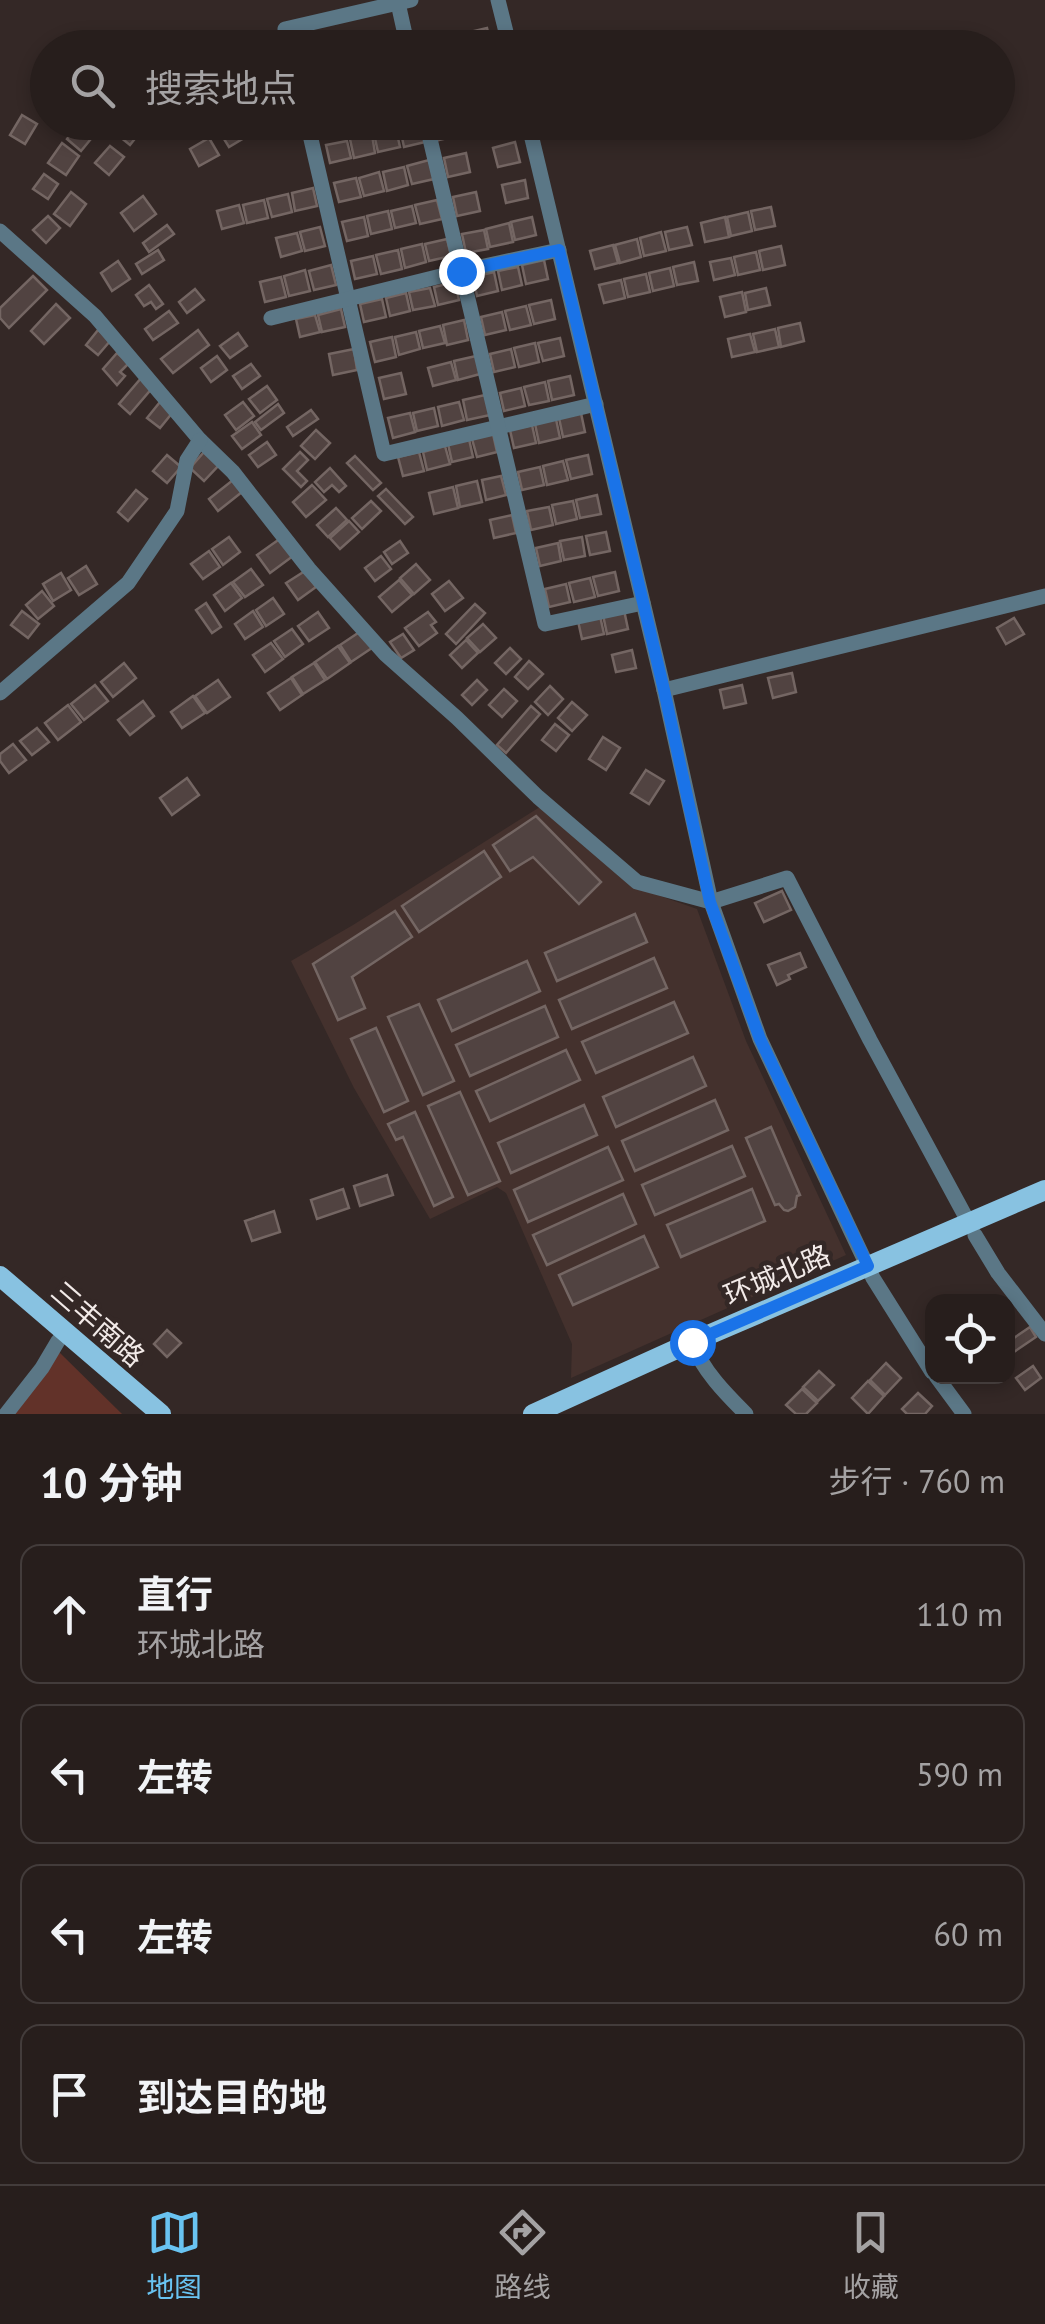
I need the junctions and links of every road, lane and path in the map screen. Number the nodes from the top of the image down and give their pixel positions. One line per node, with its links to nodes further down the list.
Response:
1 (498, 0): 5 (street)
2 (404, 2): 3 (street); 4 (street)
3 (286, 30)
4 (406, 30)
5 (506, 30)
6 (311, 140): 12 (street)
7 (430, 140): 11 (street)
8 (532, 140): 10 (street)
9 (0, 231): 16 (street)
10 (559, 250): 11 (street); 14 (street)
11 (461, 271): 12 (street); 15 (street)
12 (347, 299): 13 (street); 15 (street)
13 (270, 318)
14 (596, 404): 15 (street); 18 (street)
15 (498, 427): 18 (street)
16 (200, 440): 20 (street); 21 (street)
17 (1045, 596): 19 (street)
18 (643, 603): 19 (street)
19 (664, 690): 21 (street)
20 (0, 693)
21 (710, 902): 24 (street); 25 (street)
22 (1045, 1190): 24 (main road, 环城北路)
23 (1045, 1204): 24 (main road, 环城北路)
24 (972, 1229): 25 (main road, 环城北路); 28 (street)
25 (870, 1272): 30 (main road, 环城北路); 31 (street)
26 (0, 1276): 35 (main road, 三丰南路)
27 (0, 1293): 29 (main road, 三丰南路)
28 (1045, 1334)
29 (58, 1341): 33 (street); 34 (main road, 三丰南路)
30 (694, 1348): 36 (main road, 环城北路); 37 (main road, 环城北路); 38 (street)
31 (925, 1360)
32 (942, 1384): 39 (street)
33 (6, 1414)
34 (141, 1414)
35 (161, 1414)
36 (533, 1414)
37 (561, 1414)
38 (746, 1414)
39 (964, 1414)

